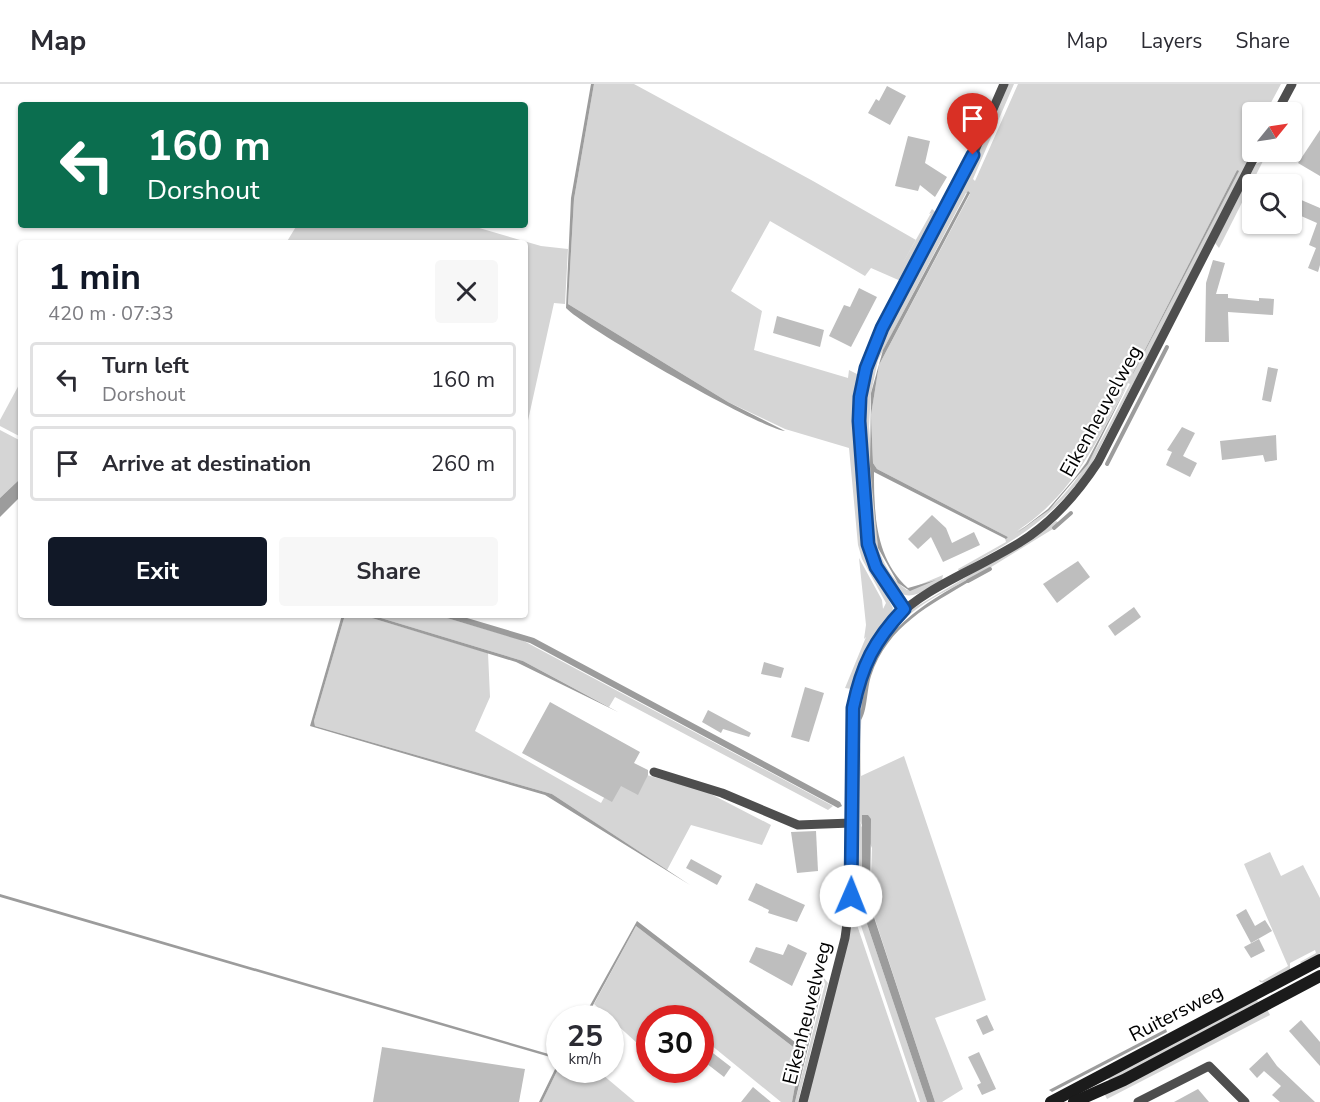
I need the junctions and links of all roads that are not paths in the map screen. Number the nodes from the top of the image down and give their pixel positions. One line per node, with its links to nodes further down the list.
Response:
1 (1004, 84): 5 (street)
2 (1292, 84): 3 (street)
3 (1283, 102)
4 (1252, 162): 5 (street, Eikenheuvelweg)
5 (904, 609): 7 (street, Eikenheuvelweg)
6 (654, 772): 7 (street)
7 (851, 823): 11 (street, Eikenheuvelweg)
8 (1320, 960): 10 (street, Ruitersweg)
9 (1320, 976): 10 (street, Ruitersweg)
10 (1076, 1098): 12 (street, Ruitersweg)
11 (802, 1102)
12 (1051, 1102)
13 (1138, 1102): 14 (street)
14 (1245, 1102)

